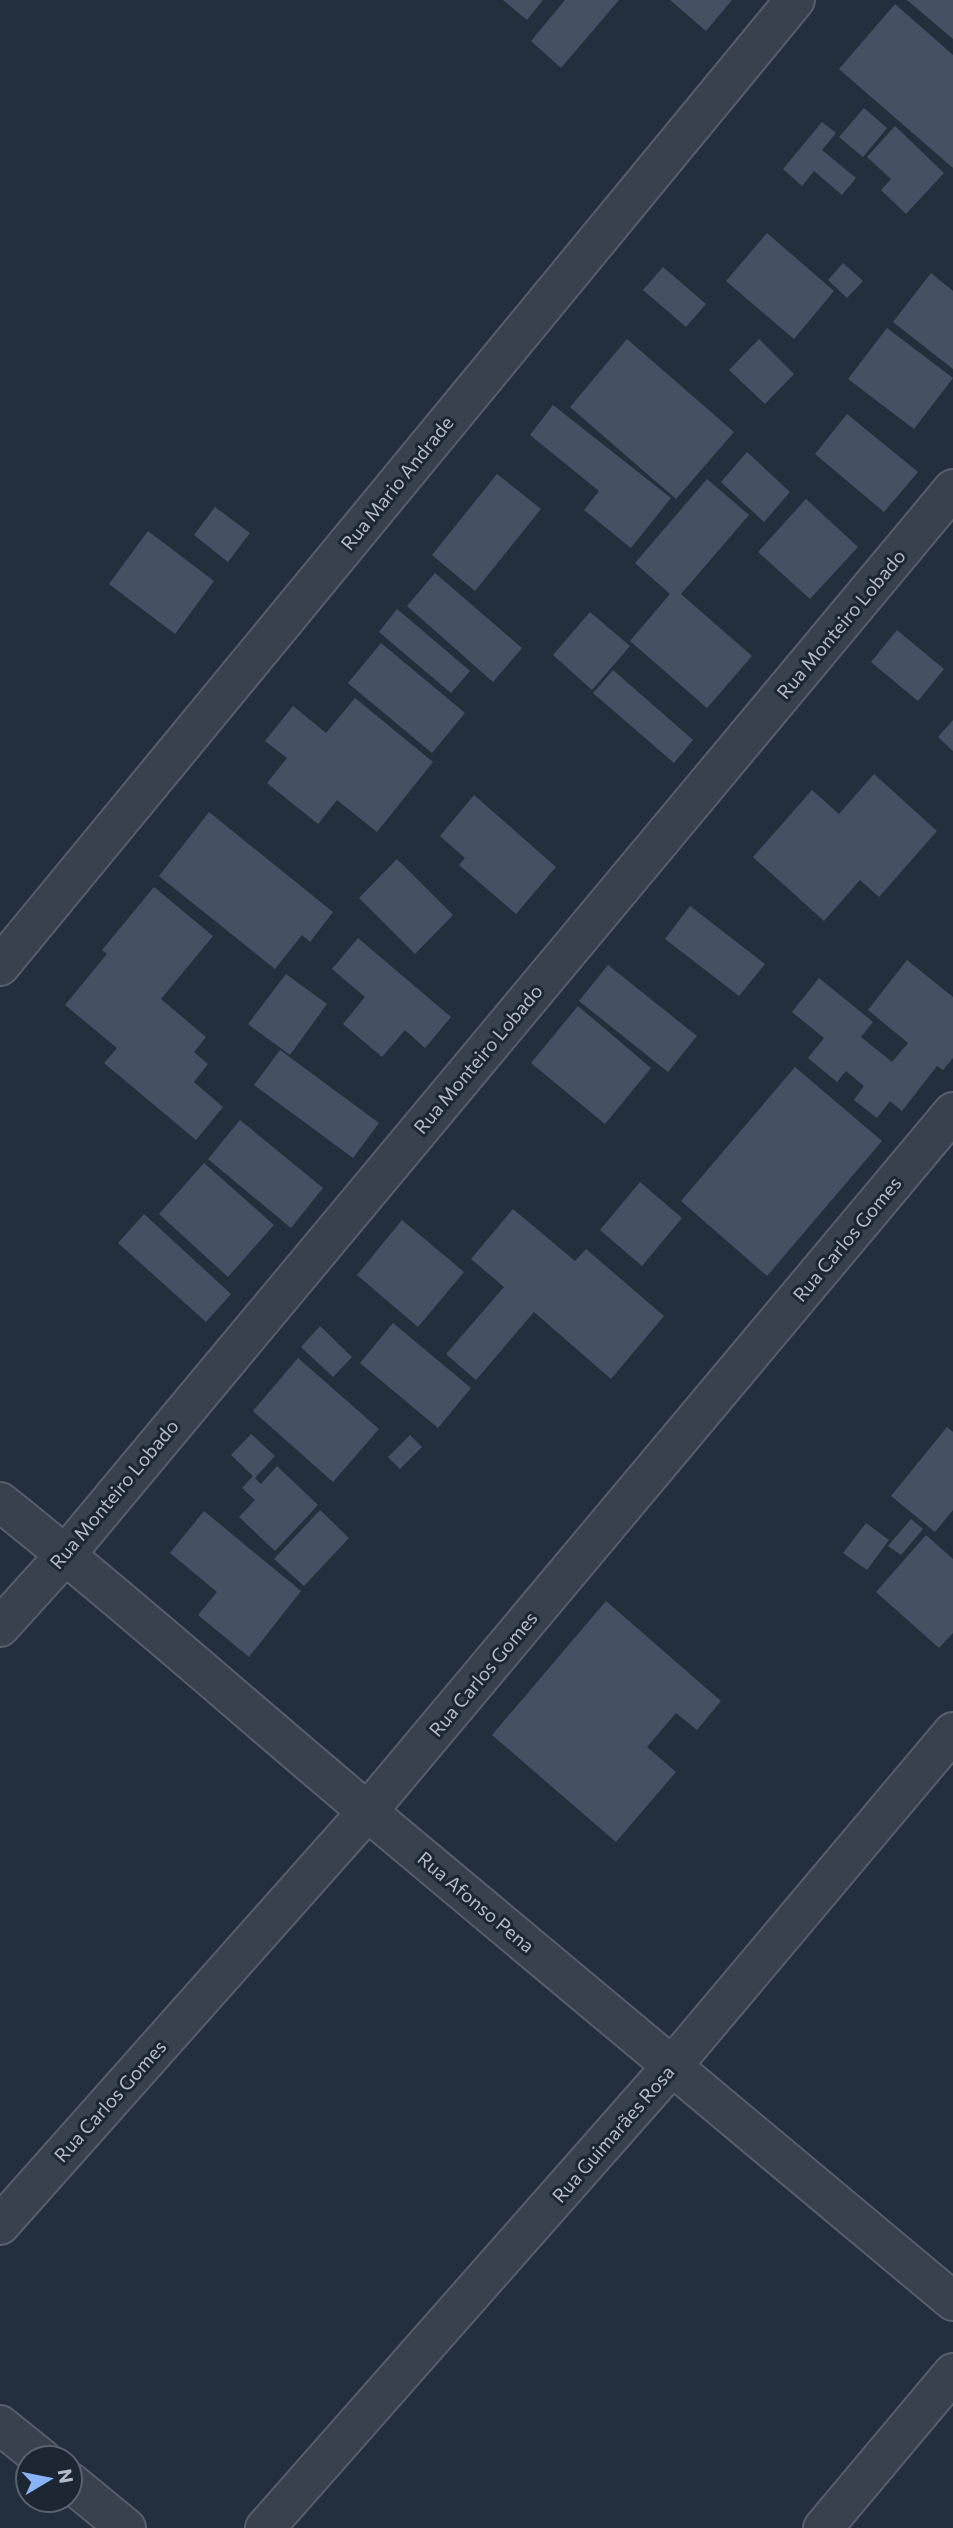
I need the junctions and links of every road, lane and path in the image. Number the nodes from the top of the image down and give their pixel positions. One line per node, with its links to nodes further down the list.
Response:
1 (795, 0): 3 (street, Rua Mario Andrade)
2 (953, 489): 6 (street, Rua Monteiro Lobado)
3 (0, 966)
4 (953, 1112): 9 (street, Rua Carlos Gomes)
5 (0, 1502): 6 (street, Rua Afonso Pena)
6 (66, 1554): 7 (street, Rua Monteiro Lobado); 9 (street, Rua Afonso Pena)
7 (0, 1627)
8 (953, 1732): 10 (street, Rua Guimarães Rosa)
9 (367, 1812): 10 (street, Rua Afonso Pena); 11 (street, Rua Carlos Gomes)
10 (673, 2065): 12 (street, Rua Afonso Pena); 18 (street, Rua Guimarães Rosa)
11 (0, 2225)
12 (953, 2301)
13 (953, 2373): 19 (street)
14 (0, 2425): 15 (street)
15 (24, 2444)
16 (84, 2493): 17 (street)
17 (127, 2528)
18 (265, 2528)
19 (823, 2528)

